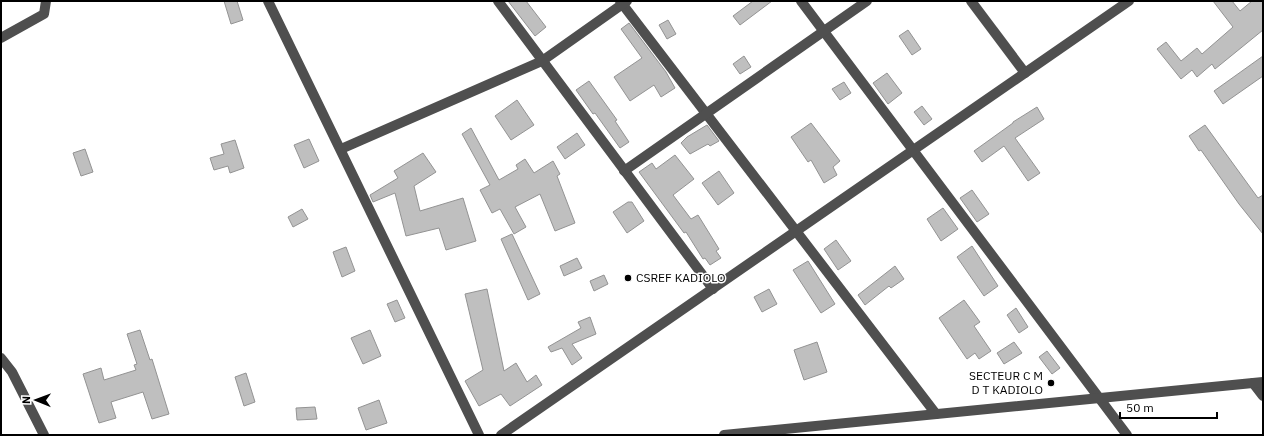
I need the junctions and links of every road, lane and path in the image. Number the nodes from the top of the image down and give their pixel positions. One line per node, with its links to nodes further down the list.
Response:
1 (46, 1): 10 (street)
2 (268, 1): 14 (street)
3 (498, 1): 11 (street)
4 (801, 1): 9 (street)
5 (867, 1): 9 (street)
6 (971, 1): 12 (street)
7 (1129, 1): 12 (street)
8 (624, 2): 11 (street); 13 (street)
9 (824, 31): 13 (street); 15 (street)
10 (1, 38)
11 (542, 61): 14 (street); 16 (street)
12 (1025, 73): 15 (street)
13 (706, 114): 16 (street); 17 (street)
14 (341, 149): 26 (street)
15 (913, 150): 17 (street); 22 (street)
16 (624, 171): 18 (street)
17 (796, 231): 18 (street); 23 (street)
18 (713, 289): 27 (street)
19 (1, 358): 25 (street)
20 (1258, 383): 21 (street); 22 (street)
21 (1263, 396)
22 (1099, 398): 23 (street); 29 (street)
23 (936, 414): 24 (street)
24 (757, 433): 28 (street)
25 (44, 435)
26 (479, 435)
27 (501, 435)
28 (724, 435)
29 (1126, 435)

